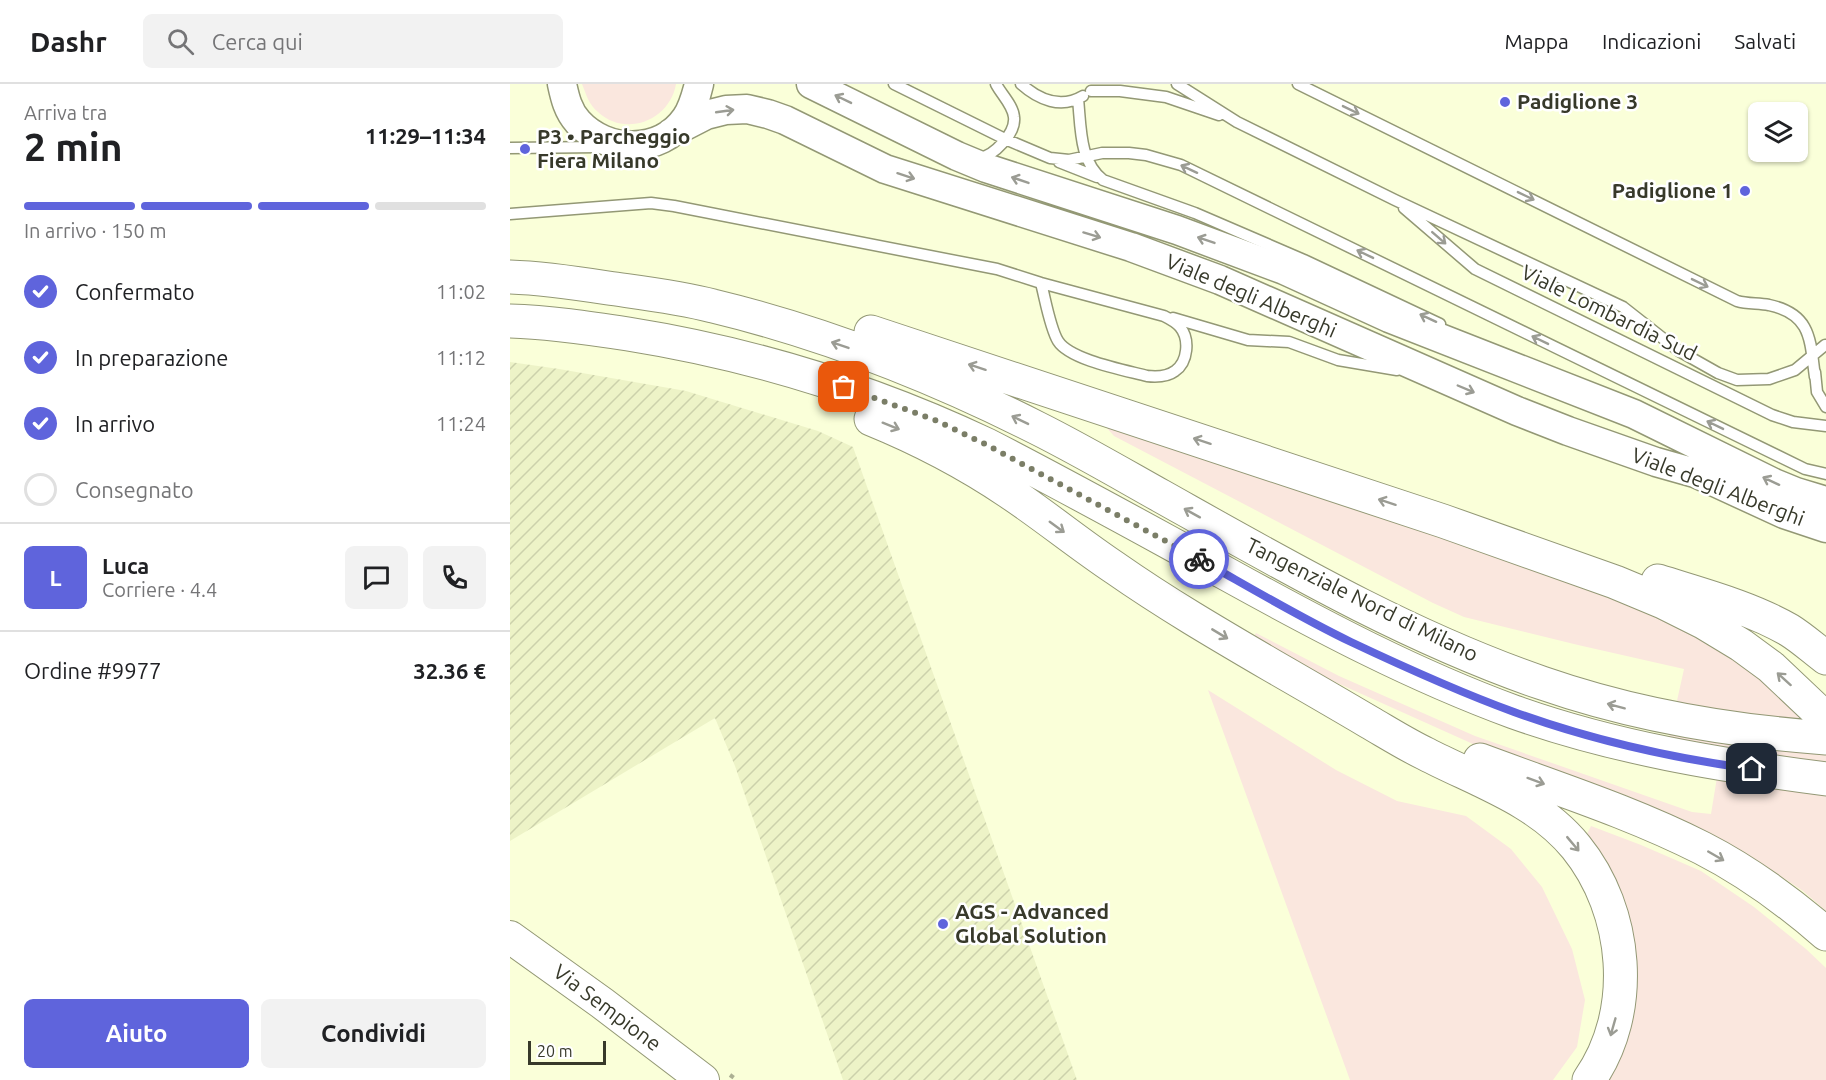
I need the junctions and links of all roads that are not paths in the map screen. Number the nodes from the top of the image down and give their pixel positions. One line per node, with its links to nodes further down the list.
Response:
1 (562, 84): 14 (street)
2 (699, 84): 12 (street)
3 (812, 84): 16 (street, Viale degli Alberghi, one-way to 3)
4 (894, 84): 13 (lane)
5 (996, 84): 13 (lane)
6 (1021, 84): 10 (lane)
7 (1177, 84): 11 (lane, Viale Lombardia Sud)
8 (1298, 84): 30 (lane, one-way to 30)
9 (1094, 88): 10 (lane); 11 (lane, Viale Lombardia Sud)
10 (1078, 99): 17 (lane)
11 (1237, 122): 20 (lane, Viale Lombardia Sud)
12 (671, 133): 14 (street, Viale degli Alberghi); 31 (street, Viale degli Alberghi, one-way to 31)
13 (1005, 139): 16 (lane); 18 (lane)
14 (630, 146): 15 (lane)
15 (510, 148)
16 (957, 156): 34 (street, Viale degli Alberghi, one-way to 16)
17 (1086, 156): 18 (lane); 19 (lane); 36 (lane, one-way to 17)
18 (1050, 158): 19 (lane)
19 (1103, 180): 26 (lane, one-way to 19)
20 (1395, 200): 30 (lane, Viale Lombardia Sud); 35 (lane, Viale Lombardia Sud, one-way to 35)
21 (510, 214): 23 (lane)
22 (524, 277): 38 (highway, one-way to 22); 44 (highway, Tangenziale Nord di Milano, one-way to 22)
23 (1041, 283): 24 (lane); 24 (lane)
24 (1164, 316): 31 (lane)
25 (510, 321): 27 (highway, Tangenziale Nord di Milano)
26 (1453, 330)
27 (659, 339): 41 (highway, one-way to 41); 46 (highway, Tangenziale Nord di Milano)
28 (1474, 339): 34 (lane)
29 (1826, 345): 30 (lane, Viale Lombardia Sud); 32 (lane)
30 (1812, 356): 32 (lane)
31 (1437, 376): 39 (street, Viale degli Alberghi, one-way to 39)
32 (1815, 377): 33 (lane)
33 (1826, 407)
34 (1634, 414): 37 (street, Viale degli Alberghi, one-way to 34)
35 (1826, 426)
36 (1826, 474)
37 (1826, 501)
38 (1443, 521): 40 (highway); 42 (highway, one-way to 38)
39 (1826, 528)
40 (1826, 658)
41 (1271, 665): 47 (highway, one-way to 47); 50 (highway, one-way to 50)
42 (1826, 719)
43 (1826, 728): 44 (highway)
44 (1766, 733): 45 (highway, Tangenziale Nord di Milano)
45 (1826, 738)
46 (1826, 779)
47 (1826, 934)
48 (510, 937): 49 (main road, Via Sempione)
49 (703, 1080)
50 (1589, 1080)

